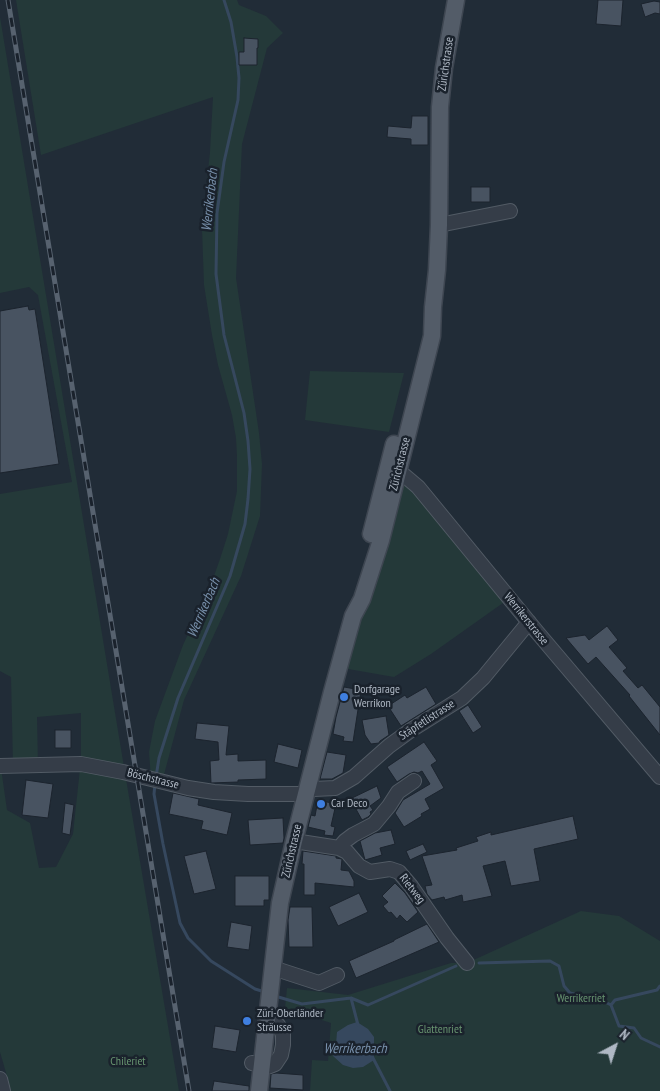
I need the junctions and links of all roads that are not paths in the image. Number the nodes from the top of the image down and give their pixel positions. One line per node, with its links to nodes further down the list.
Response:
1 (456, 0): 3 (main road, Zürichstrasse)
2 (510, 211): 3 (street)
3 (439, 225): 4 (main road, Zürichstrasse)
4 (393, 470): 5 (street, Werrikerstrasse); 9 (main road, Zürichstrasse)
5 (529, 622): 7 (street, Werrikerstrasse); 9 (street, Stäpfetlistrasse)
6 (0, 766): 9 (street, Böschstrasse)
7 (660, 777)
8 (414, 781): 11 (street)
9 (307, 792): 10 (main road, Zürichstrasse)
10 (294, 841): 11 (street); 14 (main road, Zürichstrasse)
11 (339, 848): 12 (street, Rietweg)
12 (466, 963)
13 (337, 974): 14 (street)
14 (272, 976): 17 (main road, Zürichstrasse)
15 (0, 1080): 16 (street)
16 (3, 1091)
17 (259, 1091)

